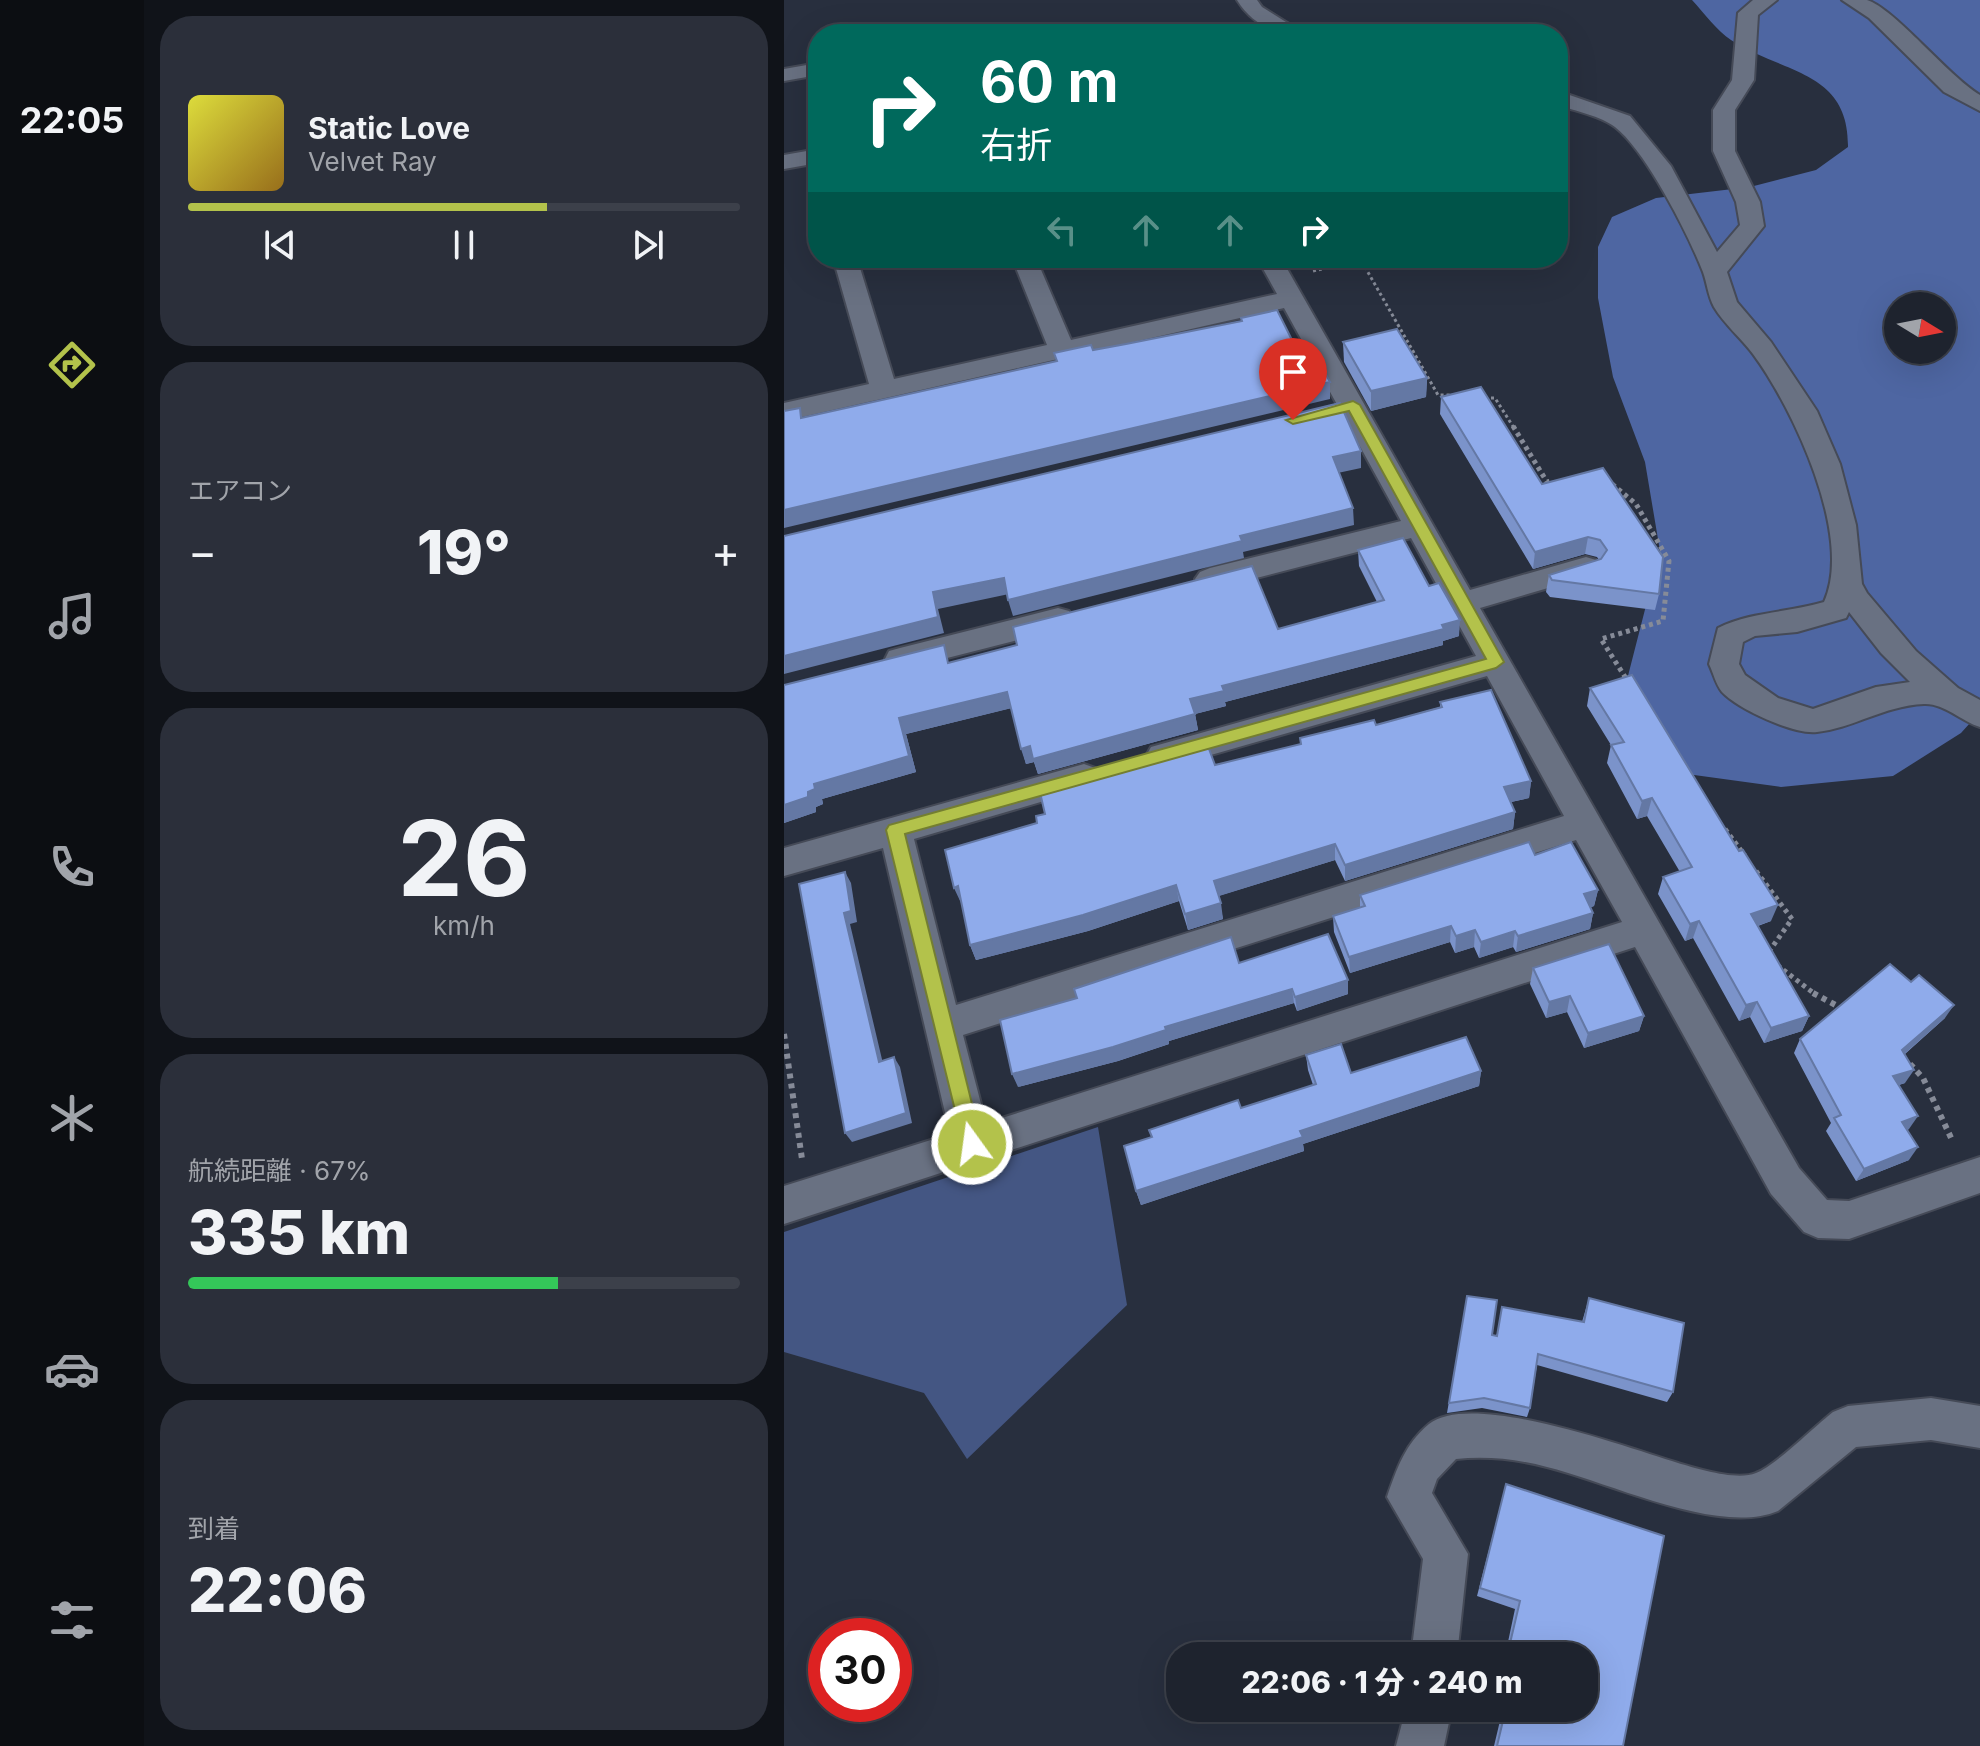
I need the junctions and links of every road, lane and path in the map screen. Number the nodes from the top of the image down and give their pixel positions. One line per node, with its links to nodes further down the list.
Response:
1 (1247, 0): 4 (street)
2 (1767, 0): 15 (street)
3 (1852, 0): 8 (street)
4 (1277, 24)
5 (786, 68): 6 (street)
6 (808, 69)
7 (1568, 102): 15 (street)
8 (1980, 104)
9 (808, 160): 10 (street)
10 (784, 162)
11 (848, 268): 18 (street)
12 (1028, 268): 17 (street)
13 (1327, 268): 16 (path)
14 (1366, 268): 19 (path)
15 (1715, 271): 28 (street)
16 (1281, 278): 17 (street); 21 (street)
17 (1062, 349): 18 (street)
18 (884, 389): 22 (street)
19 (1452, 396)
20 (1481, 397): 24 (path)
21 (1353, 405): 23 (street); 26 (street)
22 (784, 412)
23 (1322, 413)
24 (1560, 480)
25 (1608, 480): 34 (path)
26 (1419, 526): 29 (street); 30 (street)
27 (1586, 567): 30 (street)
28 (1847, 584): 35 (street); 35 (street)
29 (1187, 586)
30 (1461, 603): 32 (street)
31 (1078, 613): 33 (street)
32 (1496, 662): 37 (street); 39 (street)
33 (877, 665)
34 (1635, 693)
35 (1947, 696): 36 (street)
36 (1980, 715)
37 (1583, 824): 41 (street); 43 (street)
38 (1721, 825): 42 (path)
39 (895, 830): 40 (street); 43 (street)
40 (784, 862)
41 (1642, 930): 46 (street); 47 (street)
42 (1848, 1012)
43 (943, 1025): 46 (street)
44 (784, 1034): 48 (path)
45 (1903, 1056): 47 (path)
46 (972, 1144): 48 (street)
47 (1974, 1176)
48 (796, 1201)
49 (1980, 1427): 50 (street)
50 (1436, 1642)
51 (1427, 1722): 52 (street)
52 (1420, 1746)

